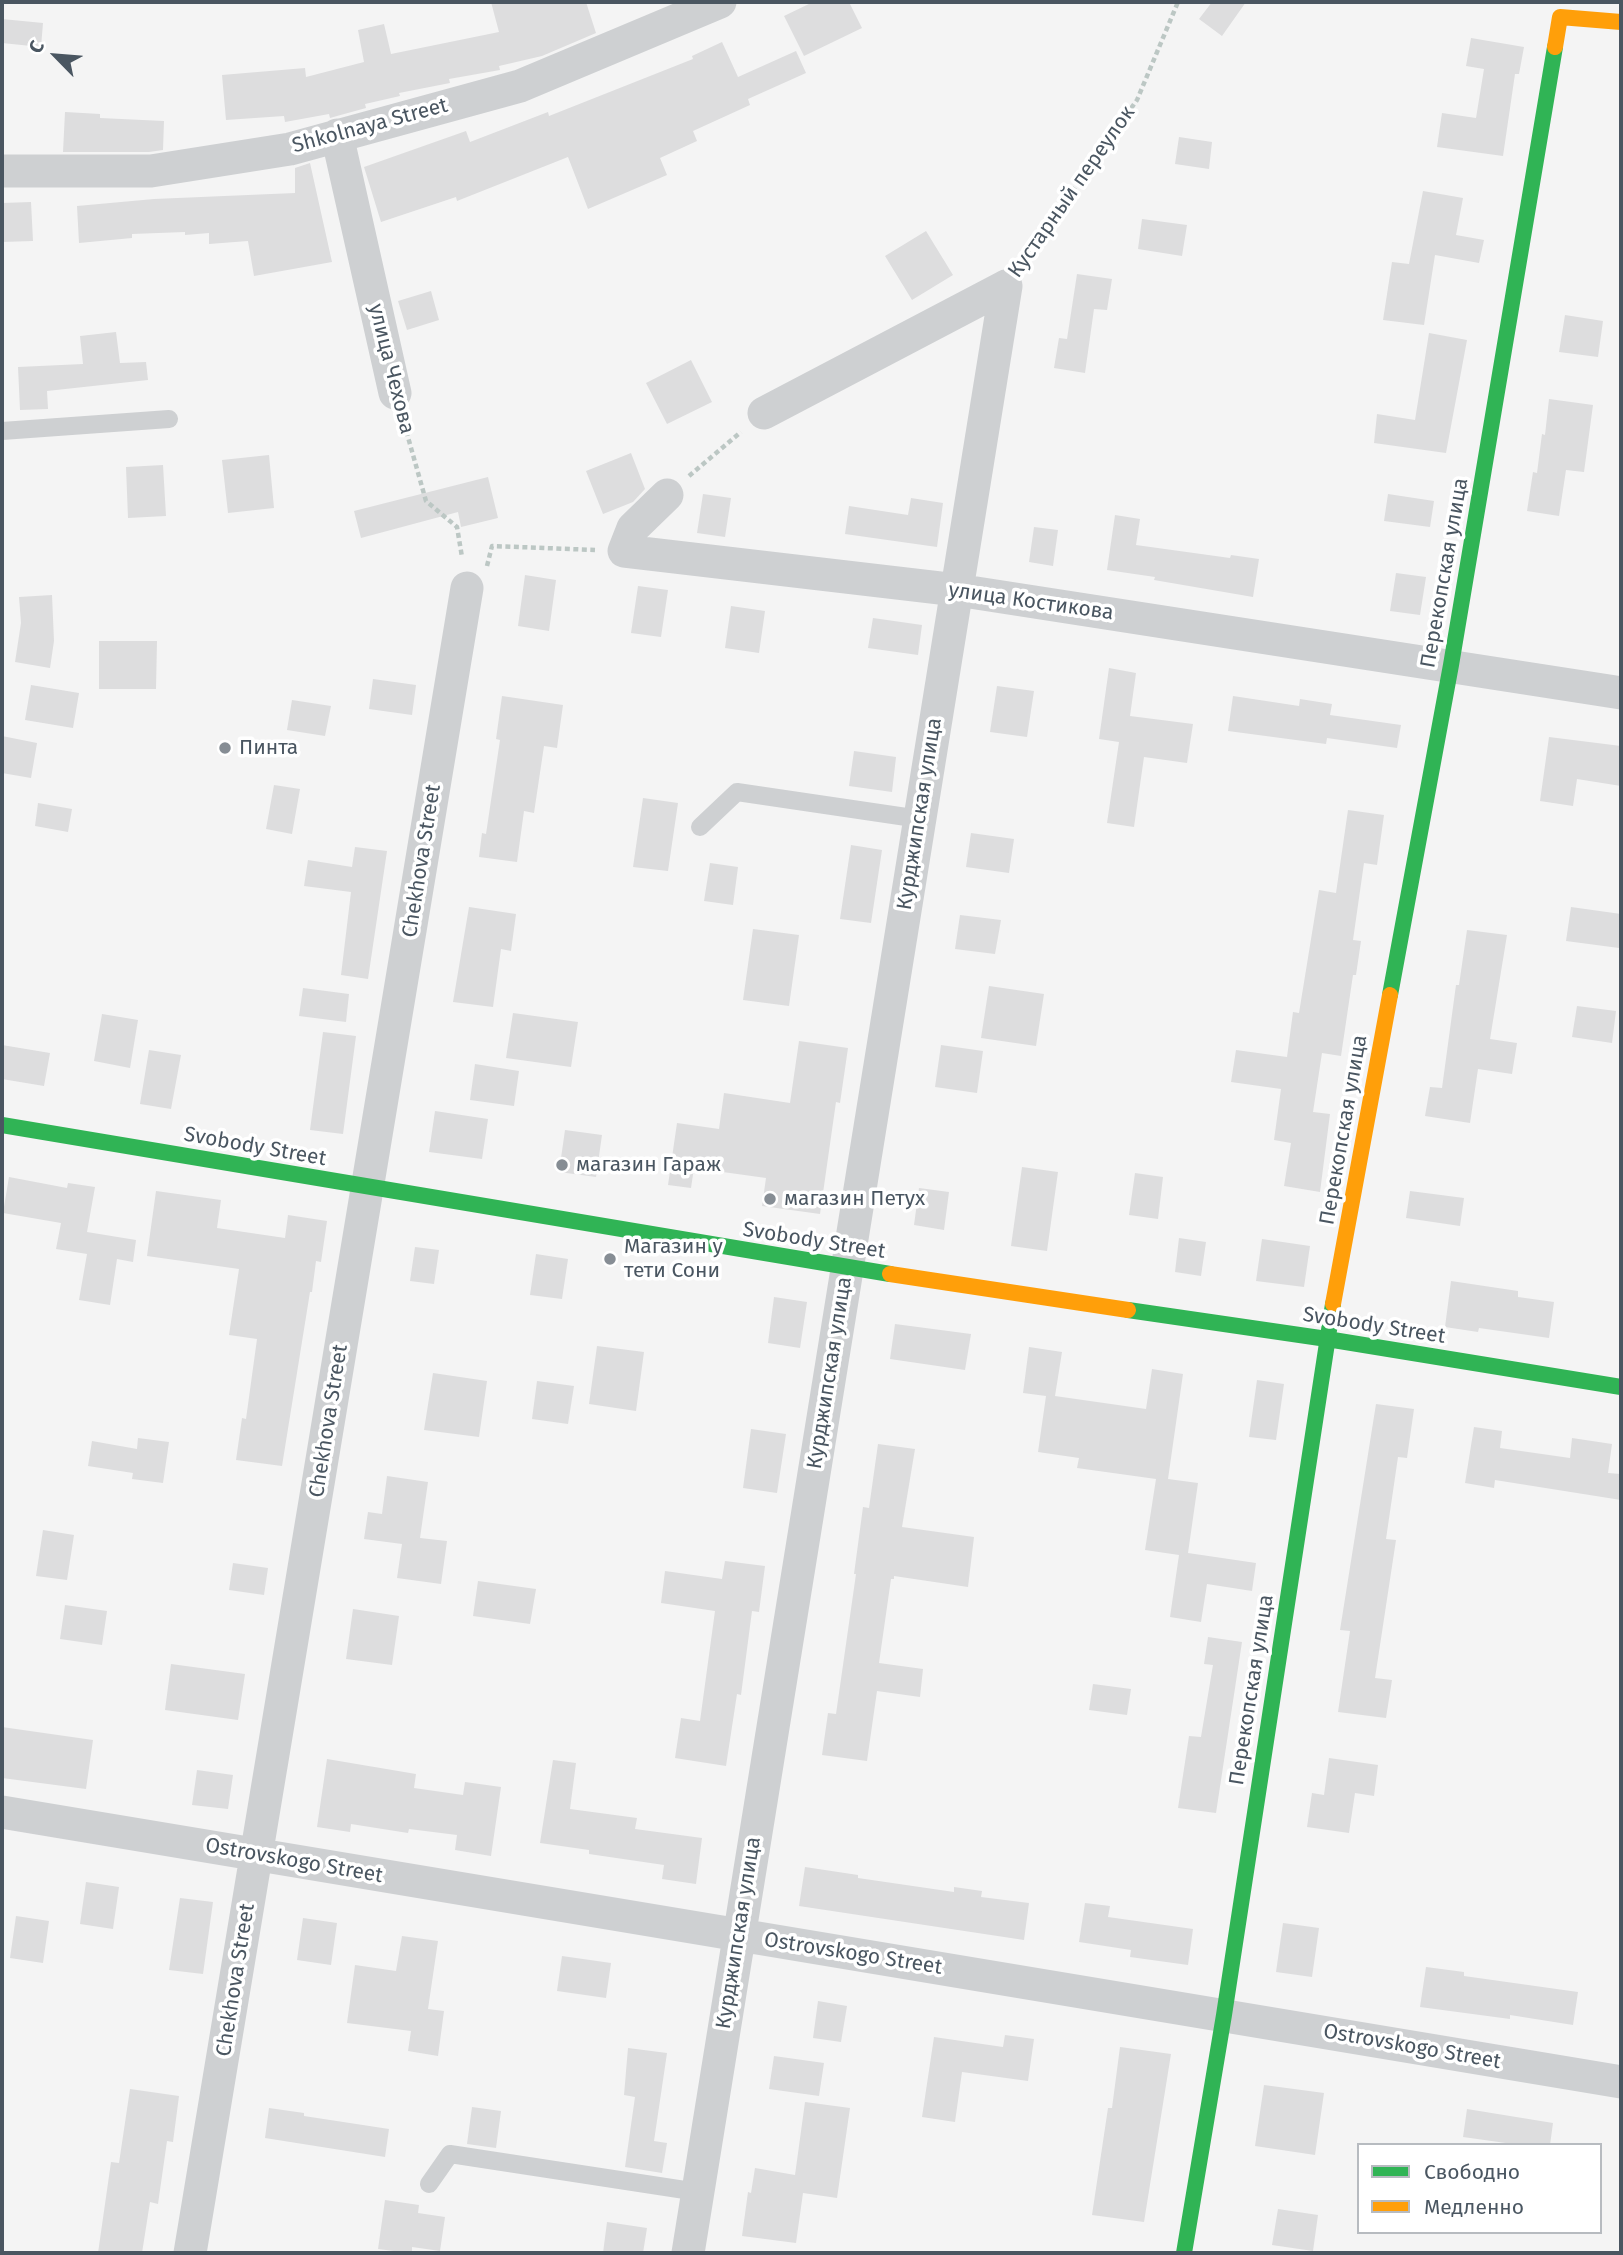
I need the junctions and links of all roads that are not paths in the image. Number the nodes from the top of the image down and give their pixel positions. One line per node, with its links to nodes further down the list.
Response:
1 (720, 2): 3 (street, Shkolnaya Street)
2 (1621, 22): 13 (street, Перекопская улица)
3 (337, 135): 4 (street, Shkolnaya Street); 6 (street, улица Чехова)
4 (2, 172)
5 (1006, 286): 7 (street, Кустарный переулок); 12 (street, Курджипская улица)
6 (395, 393)
7 (764, 412)
8 (169, 419): 9 (lane)
9 (2, 431)
10 (667, 495): 12 (street, улица Костикова)
11 (467, 588): 18 (street, Chekhova Street)
12 (957, 590): 13 (street, улица Костикова); 15 (street, Курджипская улица)
13 (1451, 666): 14 (street, улица Костикова); 20 (street, Перекопская улица)
14 (1621, 693)
15 (920, 819): 16 (lane); 19 (street, Курджипская улица)
16 (700, 827)
17 (2, 1125): 18 (street, Svobody Street)
18 (368, 1187): 19 (street, Svobody Street); 23 (street, Chekhova Street)
19 (847, 1268): 20 (street, Svobody Street); 24 (street, Курджипская улица)
20 (1327, 1339): 21 (street, Svobody Street); 25 (street, Перекопская улица)
21 (1621, 1387)
22 (2, 1812): 23 (street, Ostrovskogo Street)
23 (257, 1854): 24 (street, Ostrovskogo Street); 29 (street, Chekhova Street)
24 (739, 1935): 25 (street, Ostrovskogo Street); 28 (street, Курджипская улица)
25 (1224, 2015): 26 (street, Ostrovskogo Street); 31 (street, Перекопская улица)
26 (1621, 2082)
27 (429, 2184): 28 (lane)
28 (698, 2192): 30 (street, Курджипская улица)
29 (190, 2253)
30 (688, 2253)
31 (1184, 2253)

